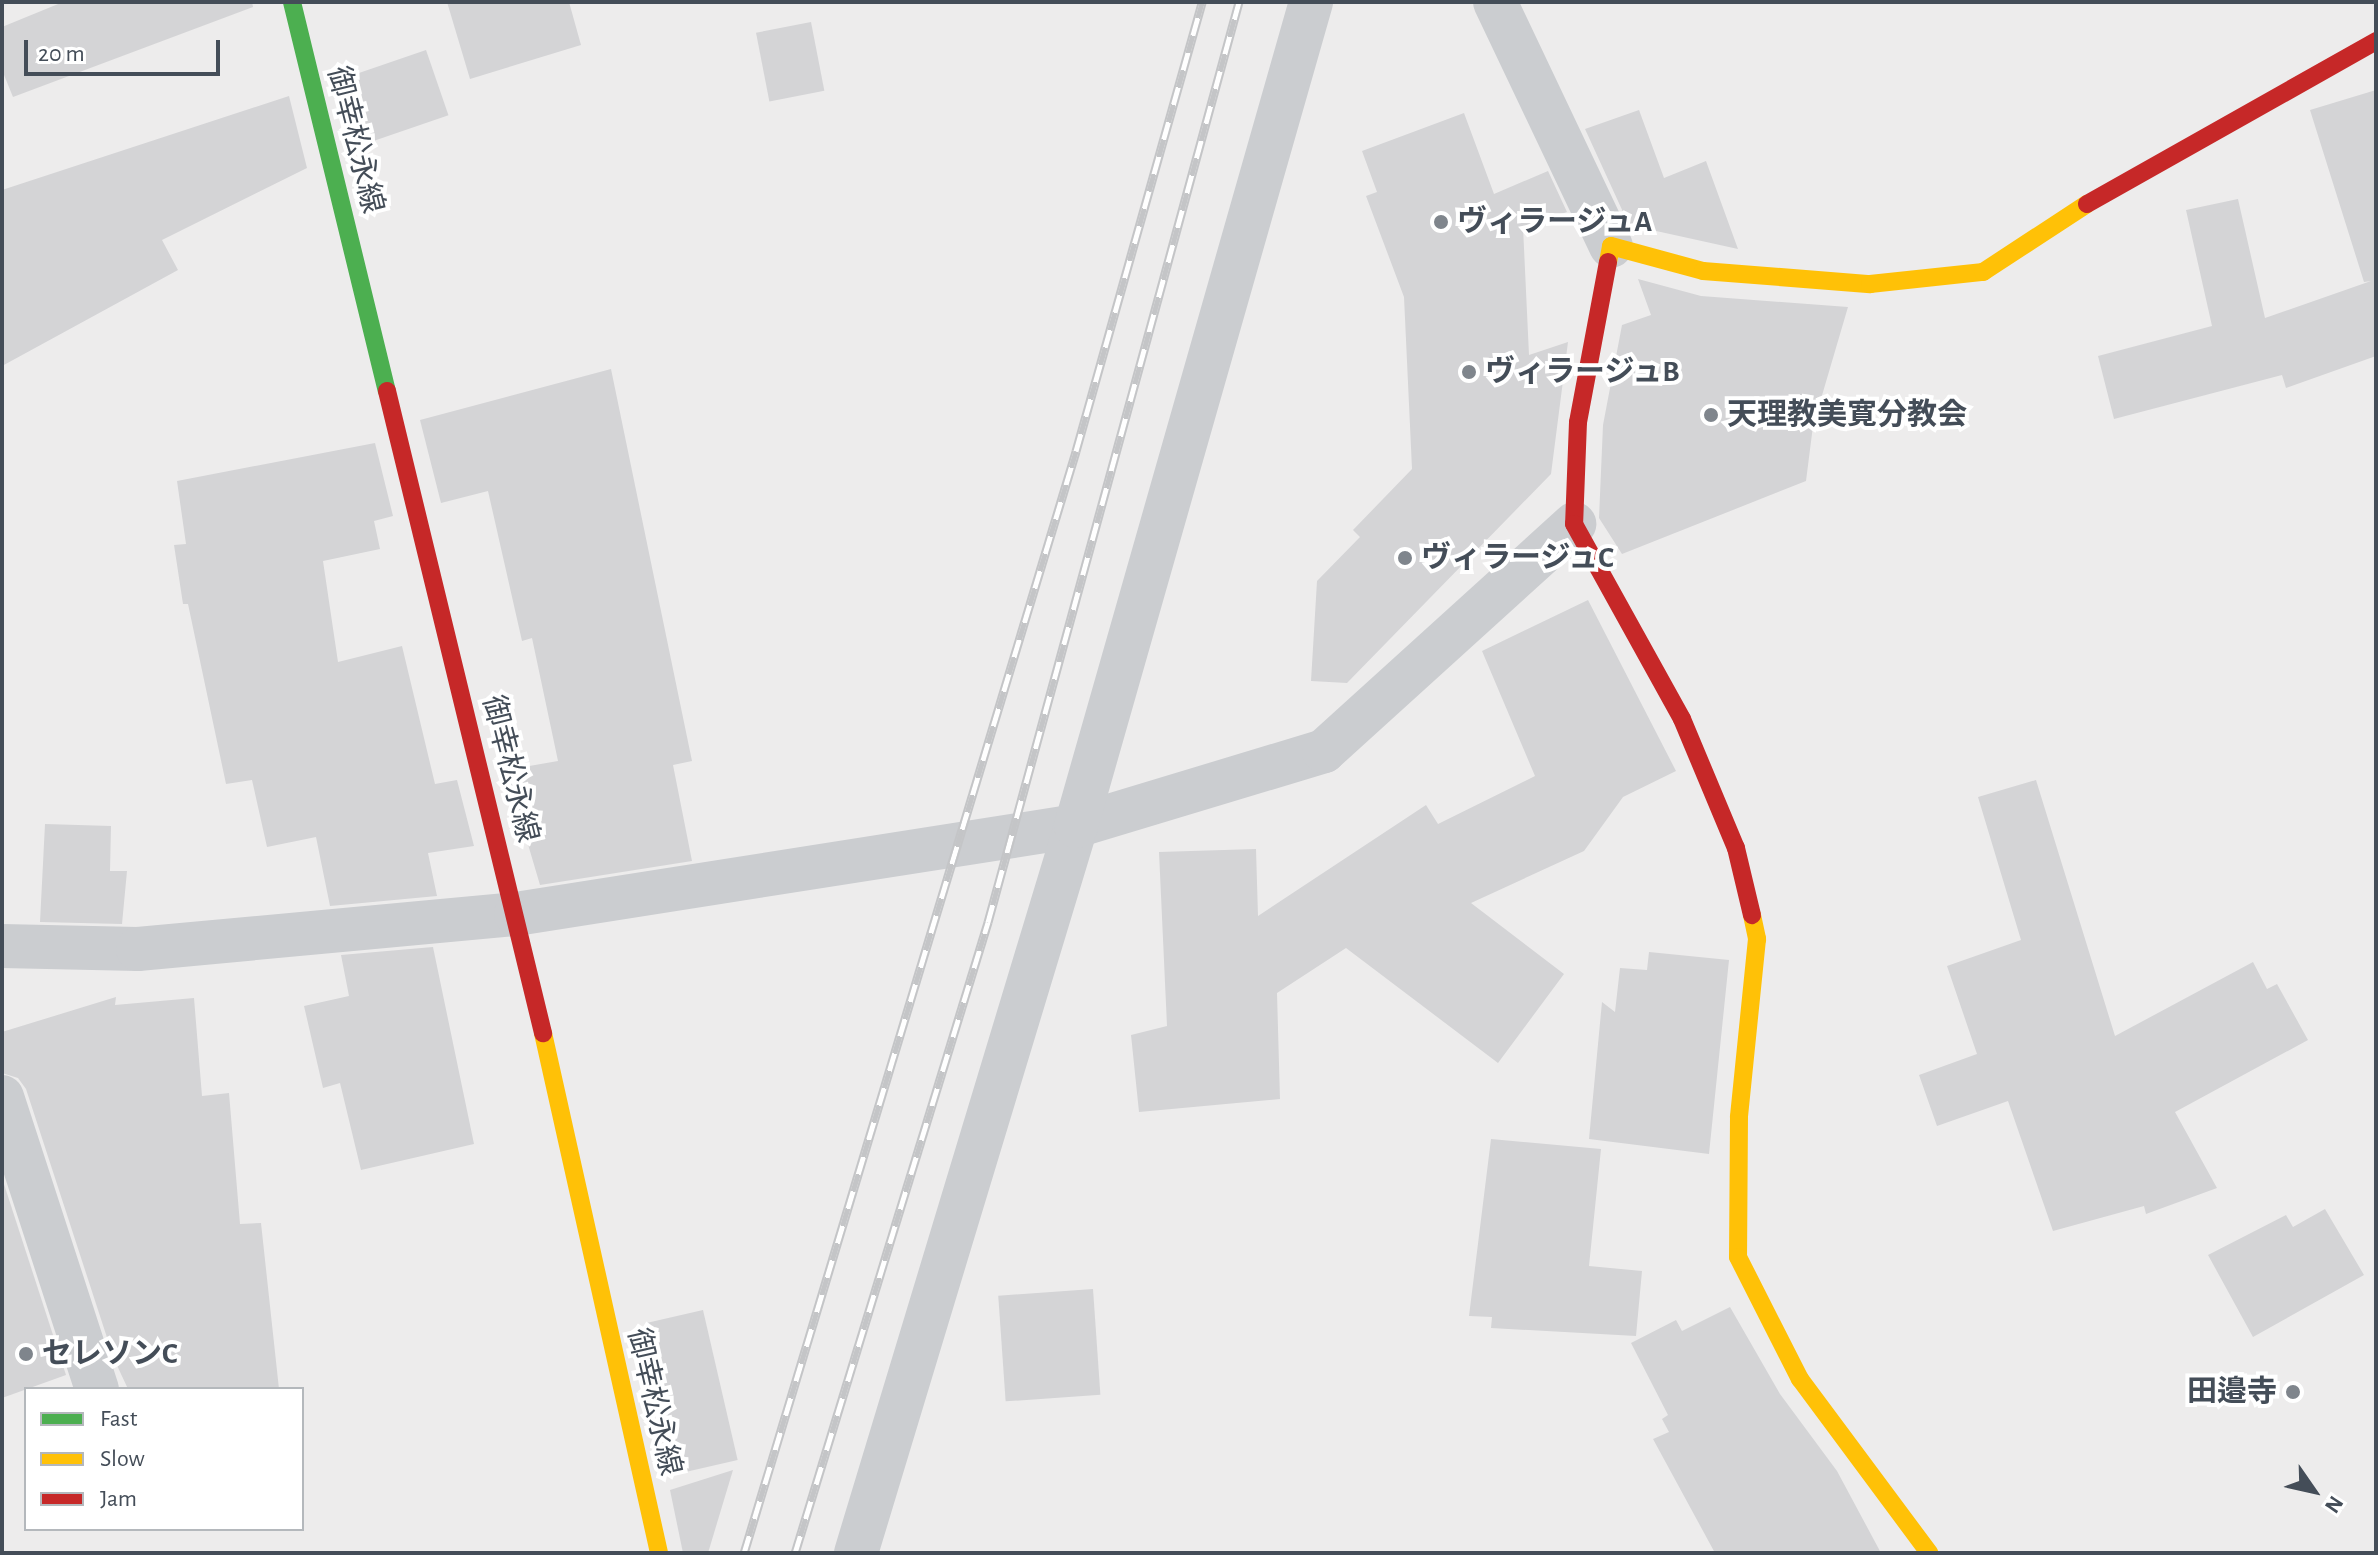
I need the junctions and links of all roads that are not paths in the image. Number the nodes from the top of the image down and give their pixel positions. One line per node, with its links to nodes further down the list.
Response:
1 (292, 2): 8 (street, 御幸松永線)
2 (1311, 2): 7 (street)
3 (1495, 2): 5 (street)
4 (2376, 41): 5 (street)
5 (1611, 246): 6 (street)
6 (1574, 524): 7 (street); 14 (street)
7 (1076, 826): 8 (street); 13 (street)
8 (516, 914): 9 (street); 12 (street, 御幸松永線)
9 (2, 946)
10 (2, 1097): 11 (street)
11 (96, 1387)
12 (659, 1553)
13 (856, 1553)
14 (1929, 1553)

